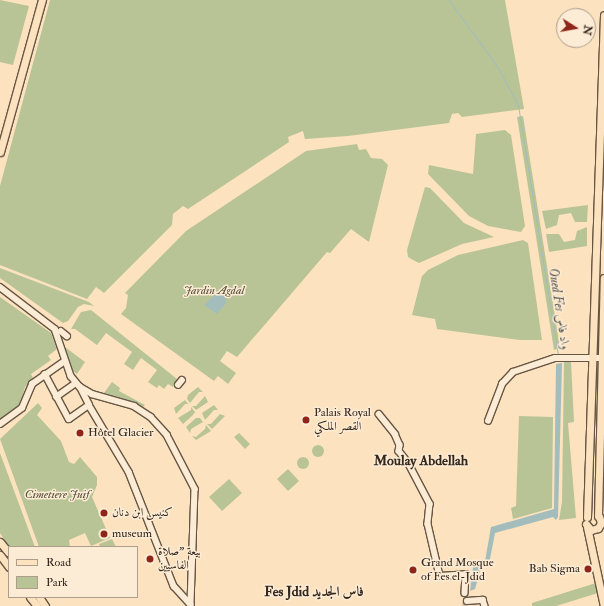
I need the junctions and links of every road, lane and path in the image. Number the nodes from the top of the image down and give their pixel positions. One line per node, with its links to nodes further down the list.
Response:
1 (38, 0): 6 (main road)
2 (42, 0): 7 (main road)
3 (604, 15): 4 (main road)
4 (603, 86): 5 (main road)
5 (603, 105): 8 (main road)
6 (0, 137)
7 (0, 152)
8 (601, 215): 13 (main road)
9 (604, 278): 13 (main road)
10 (0, 287): 14 (street)
11 (61, 331): 12 (street)
12 (67, 336)
13 (598, 358): 20 (street); 22 (main road); 23 (main road)
14 (65, 360): 15 (street); 16 (street)
15 (45, 374): 17 (street); 21 (street)
16 (78, 385): 17 (street); 18 (street); 38 (street)
17 (56, 397): 18 (street)
18 (89, 405): 38 (street)
19 (379, 414): 31 (street)
20 (488, 421)
21 (0, 424)
22 (600, 516): 23 (main road); 24 (main road)
23 (588, 517): 25 (main road)
24 (600, 526): 25 (main road); 27 (main road)
25 (587, 527): 27 (main road)
26 (0, 542): 28 (main road)
27 (592, 546): 39 (main road)
28 (8, 552)
29 (0, 555): 30 (main road)
30 (8, 566)
31 (465, 592)
32 (31, 598): 36 (main road)
33 (40, 598): 37 (main road)
34 (467, 601): 35 (street)
35 (485, 602)
36 (37, 606)
37 (46, 606)
38 (191, 606)
39 (604, 606)

